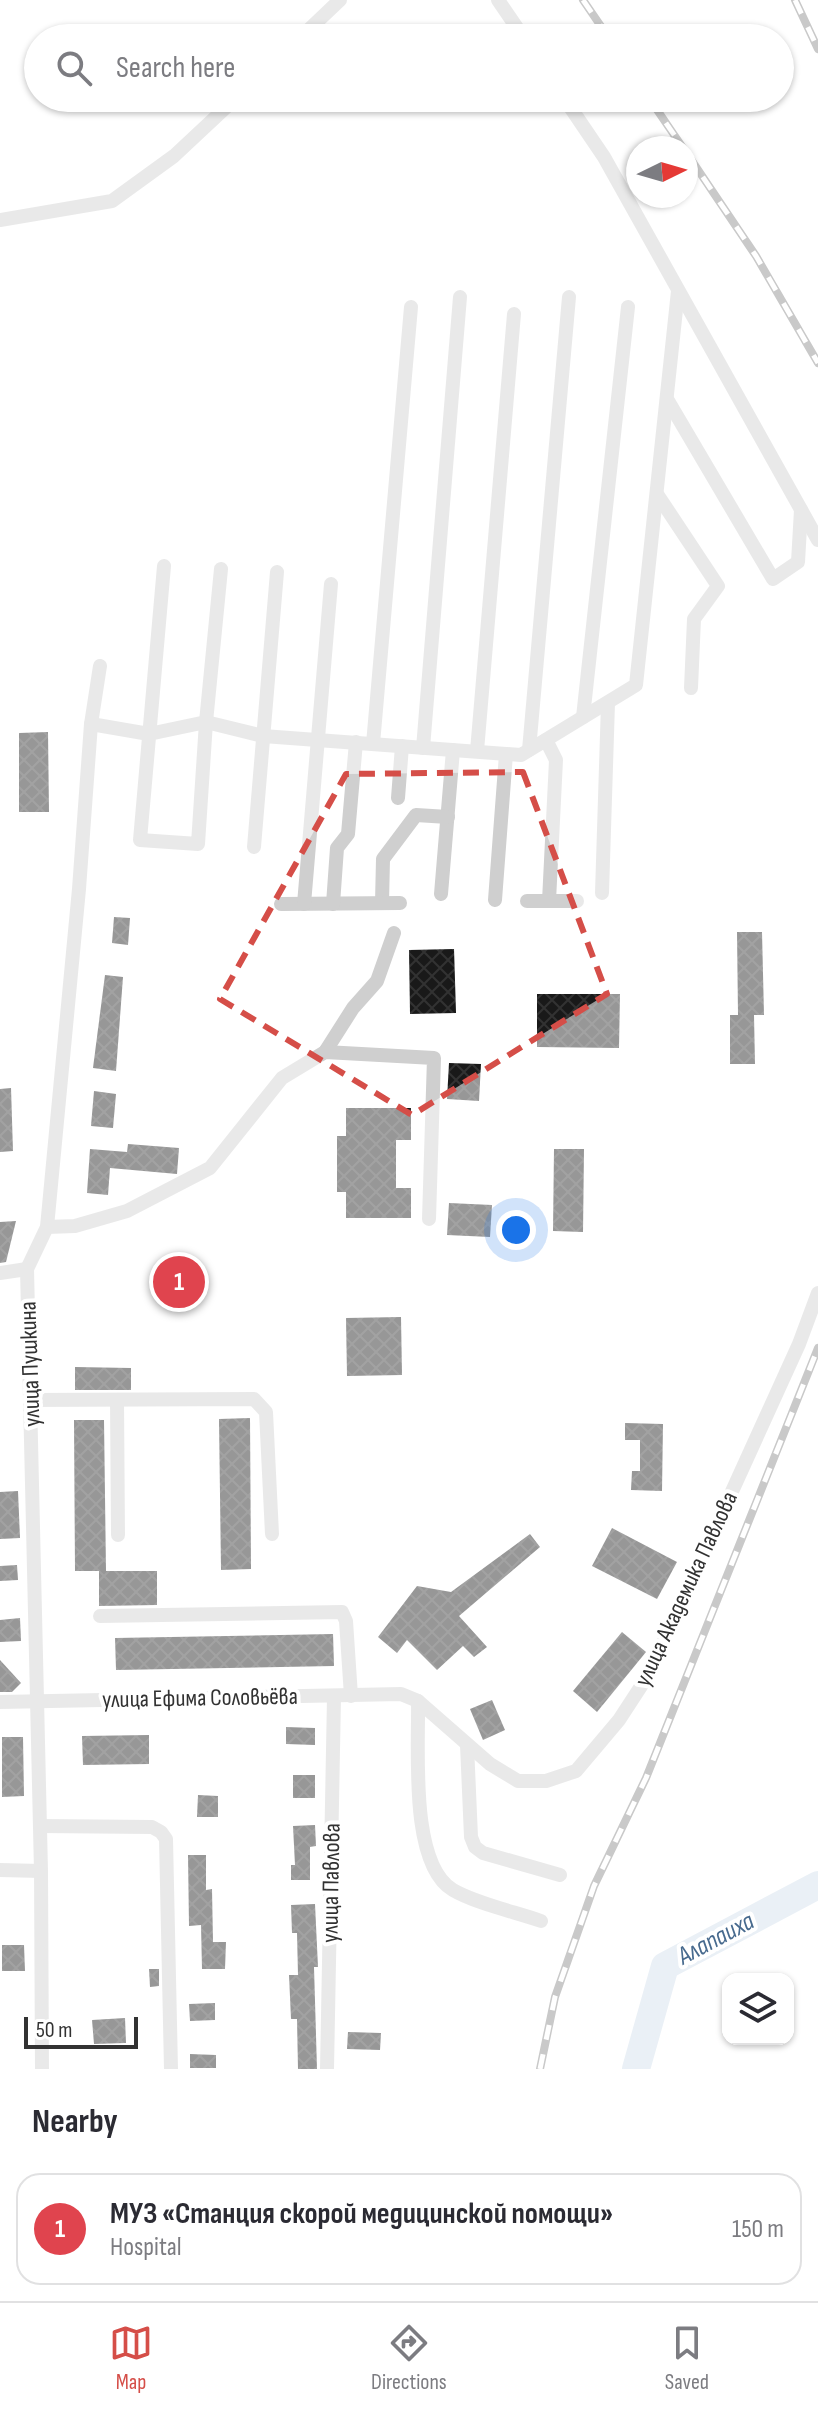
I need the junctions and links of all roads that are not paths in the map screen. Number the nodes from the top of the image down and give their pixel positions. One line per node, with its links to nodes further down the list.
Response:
1 (340, 0): 3 (street)
2 (498, 0): 4 (street)
3 (315, 24)
4 (514, 24)
5 (221, 112): 7 (street)
6 (573, 112): 8 (street)
7 (0, 220)
8 (678, 291): 14 (street); 16 (street)
9 (460, 297): 35 (street)
10 (569, 297): 37 (street)
11 (411, 307): 33 (street)
12 (628, 307): 25 (street)
13 (514, 314): 38 (street)
14 (667, 399): 15 (street); 16 (street)
15 (657, 494): 23 (street); 24 (street)
16 (801, 509): 17 (street)
17 (818, 540)
18 (164, 566): 28 (street)
19 (221, 569): 26 (street)
20 (277, 572): 29 (street)
21 (331, 584): 30 (street)
22 (100, 666): 27 (street, улица Пушкина)
23 (691, 688)
24 (608, 703): 25 (street); 43 (street)
25 (583, 717): 31 (street)
26 (206, 722): 28 (street); 28 (street); 29 (street)
27 (91, 724): 28 (street); 57 (street, улица Пушкина)
28 (149, 734)
29 (263, 736): 30 (street); 42 (street)
30 (318, 740): 32 (street); 52 (street)
31 (546, 740): 37 (street); 47 (street)
32 (356, 742): 33 (street); 53 (street)
33 (373, 744): 34 (street)
34 (402, 746): 35 (street); 40 (street)
35 (423, 748): 36 (street)
36 (453, 750): 38 (street); 41 (street)
37 (529, 750): 39 (street)
38 (477, 751): 39 (street)
39 (506, 754): 45 (street)
40 (398, 798)
41 (448, 817): 44 (street); 49 (street)
42 (254, 847)
43 (602, 893)
44 (441, 894)
45 (495, 900)
46 (527, 901): 47 (street)
47 (549, 901): 48 (street)
48 (577, 901)
49 (382, 903): 50 (street); 53 (street)
50 (400, 903)
51 (281, 904): 52 (street)
52 (304, 904): 53 (street)
53 (333, 904)
54 (394, 933): 55 (street)
55 (325, 1052): 56 (street); 57 (street)
56 (429, 1219)
57 (47, 1227): 58 (street, улица Пушкина)
58 (27, 1269): 59 (street); 61 (street, улица Пушкина)
59 (0, 1273)
60 (818, 1293): 72 (street, улица Академика Павлова)
61 (32, 1400): 62 (street); 69 (street, улица Пушкина)
62 (117, 1401): 63 (street); 64 (street)
63 (272, 1534)
64 (118, 1535)
65 (100, 1616): 67 (street)
66 (401, 1694): 67 (street, улица Ефима Соловьёва); 70 (street, улица Академика Павлова)
67 (351, 1696): 68 (street, улица Ефима Соловьёва)
68 (334, 1697): 69 (street, улица Ефима Соловьёва); 80 (street, улица Павлова)
69 (37, 1700): 71 (street, улица Ефима Соловьёва); 73 (street, улица Пушкина)
70 (418, 1701): 72 (street, улица Академика Павлова); 77 (street)
71 (0, 1702)
72 (467, 1745): 76 (street)
73 (40, 1826): 75 (street, улица Пушкина); 79 (street)
74 (0, 1870): 75 (street)
75 (41, 1871): 78 (street, улица Пушкина)
76 (560, 1875)
77 (541, 1921)
78 (42, 2069)
79 (171, 2069)
80 (327, 2069)

